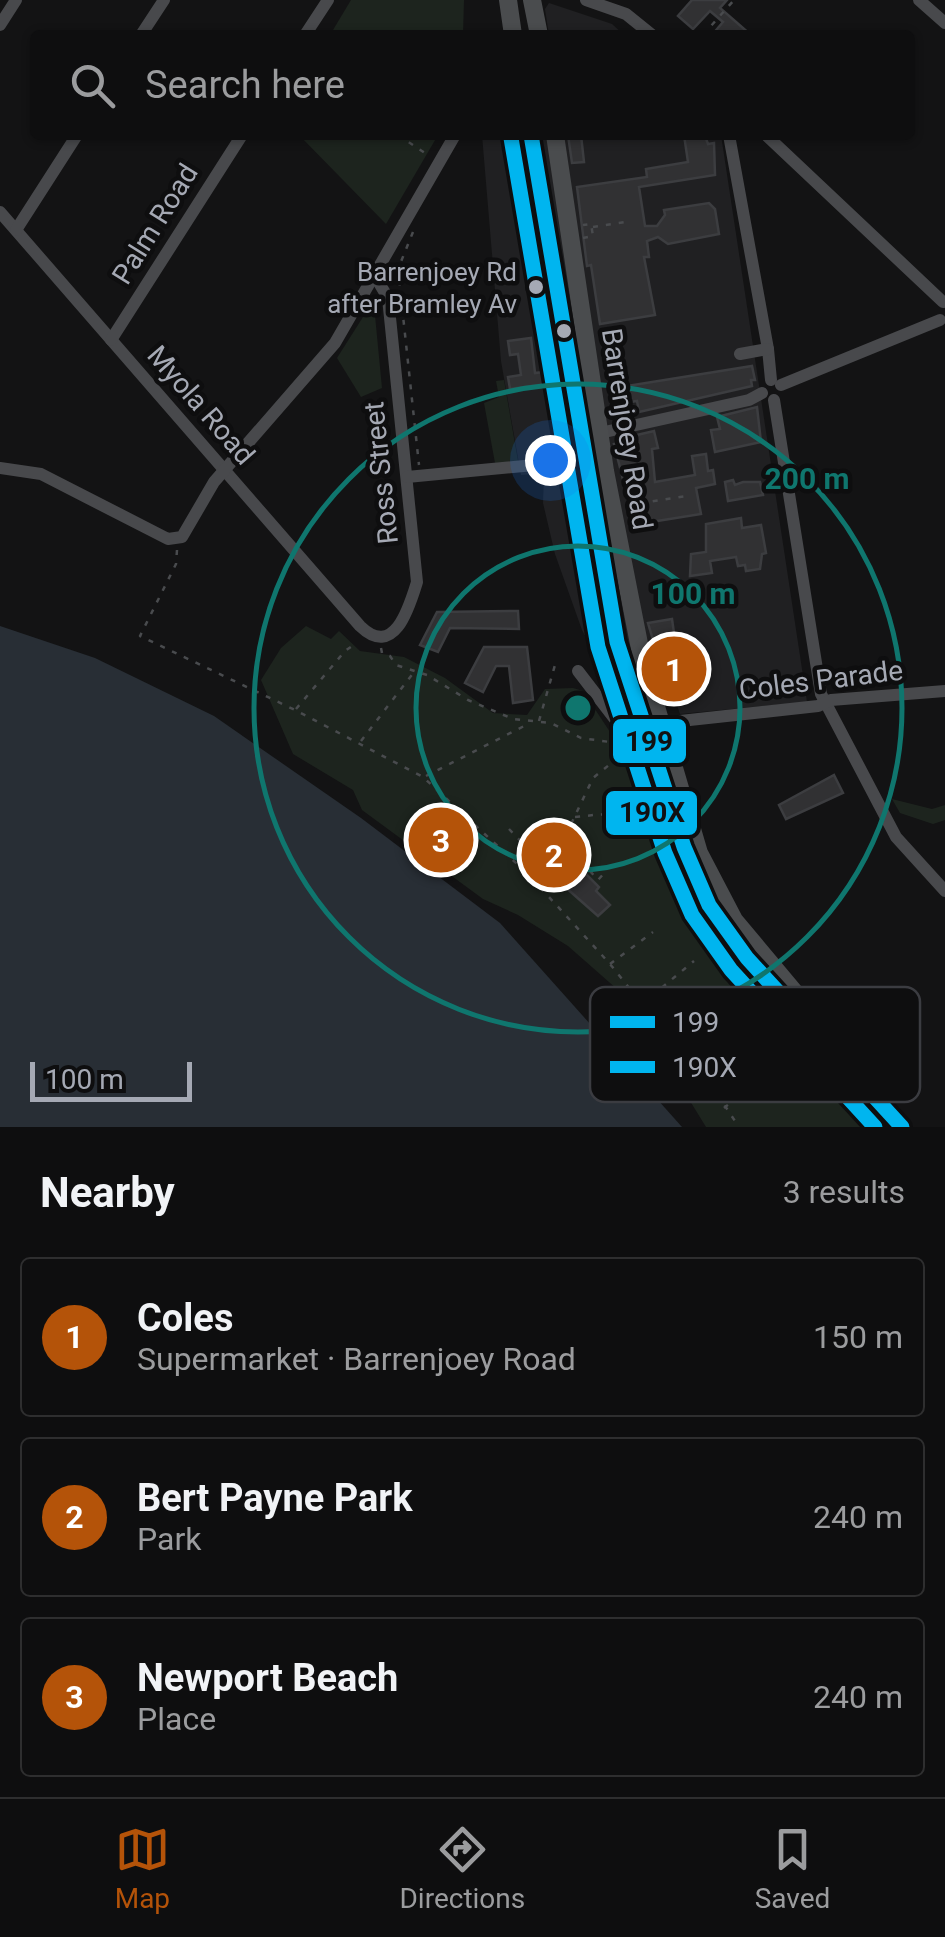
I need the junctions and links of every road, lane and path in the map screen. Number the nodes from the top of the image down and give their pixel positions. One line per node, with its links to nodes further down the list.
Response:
1 (16, 0): 10 (street)
2 (164, 0): 11 (street)
3 (328, 0): 12 (street)
4 (508, 0): 13 (main road)
5 (532, 0): 14 (main road)
6 (586, 0): 15 (street)
7 (734, 0): 16 (path)
8 (919, 0): 9 (street)
9 (945, 23)
10 (0, 25)
11 (144, 30)
12 (309, 30)
13 (513, 30)
14 (538, 30)
15 (646, 30)
16 (707, 30)
17 (74, 140): 35 (street)
18 (239, 140): 40 (street, Palm Road)
19 (406, 140): 28 (path)
20 (452, 140): 37 (street)
21 (532, 140): 46 (main road, Barrenjoey Road)
22 (556, 140): 45 (main road, Barrenjoey Road)
23 (730, 140): 29 (street)
24 (739, 140): 29 (street)
25 (763, 140): 27 (street)
26 (770, 140): 27 (street)
27 (776, 148): 38 (street)
28 (425, 152)
29 (734, 156): 41 (street)
30 (0, 212): 35 (street, Myola Road)
31 (626, 222): 34 (path)
32 (416, 226): 49 (path)
33 (576, 226): 34 (path)
34 (592, 227): 36 (path)
35 (16, 230): 40 (street, Myola Road)
36 (578, 239)
37 (375, 276): 48 (street); 49 (street, Ross Street)
38 (944, 301): 39 (street)
39 (942, 322): 43 (street)
40 (111, 340): 48 (street, Myola Road)
41 (768, 350): 42 (street); 43 (street)
42 (740, 354)
43 (776, 383): 44 (street)
44 (768, 396): 45 (street); 60 (street)
45 (600, 433): 65 (main road, Barrenjoey Road)
46 (584, 450): 49 (street); 59 (main road, Barrenjoey Road)
47 (0, 468): 52 (street)
48 (226, 470): 52 (street); 53 (street, Myola Road)
49 (413, 474): 53 (street, Ross Street)
50 (687, 496): 51 (path)
51 (621, 506)
52 (178, 539): 61 (path)
53 (382, 637): 56 (path)
54 (355, 644): 61 (path)
55 (555, 665): 64 (path)
56 (415, 671): 63 (path); 66 (path)
57 (578, 671): 62 (street)
58 (945, 690): 60 (street, Coles Parade)
59 (634, 700): 62 (street); 65 (main road, Barrenjoey Road)
60 (826, 704): 65 (street, Coles Parade); 75 (street)
61 (295, 710): 66 (path)
62 (610, 713): 65 (street)
63 (531, 722): 64 (path); 68 (path)
64 (538, 723): 67 (path)
65 (652, 726): 81 (main road, Barrenjoey Road); 82 (main road, Barrenjoey Road)
66 (360, 743): 68 (path)
67 (618, 743)
68 (424, 777): 78 (path)
69 (575, 816): 71 (path)
70 (508, 829): 73 (path)
71 (634, 835)
72 (563, 841): 74 (path)
73 (541, 862)
74 (607, 870)
75 (945, 891)
76 (653, 932): 78 (path)
77 (694, 961): 80 (path)
78 (610, 964): 79 (path)
79 (628, 987)
80 (663, 987)
81 (774, 987)
82 (793, 987)
83 (720, 1102): 87 (path)
84 (731, 1102): 87 (path)
85 (879, 1102): 89 (main road, Barrenjoey Road)
86 (893, 1102): 90 (main road, Barrenjoey Road)
87 (724, 1108): 88 (path)
88 (740, 1127)
89 (902, 1127)
90 (915, 1127)

